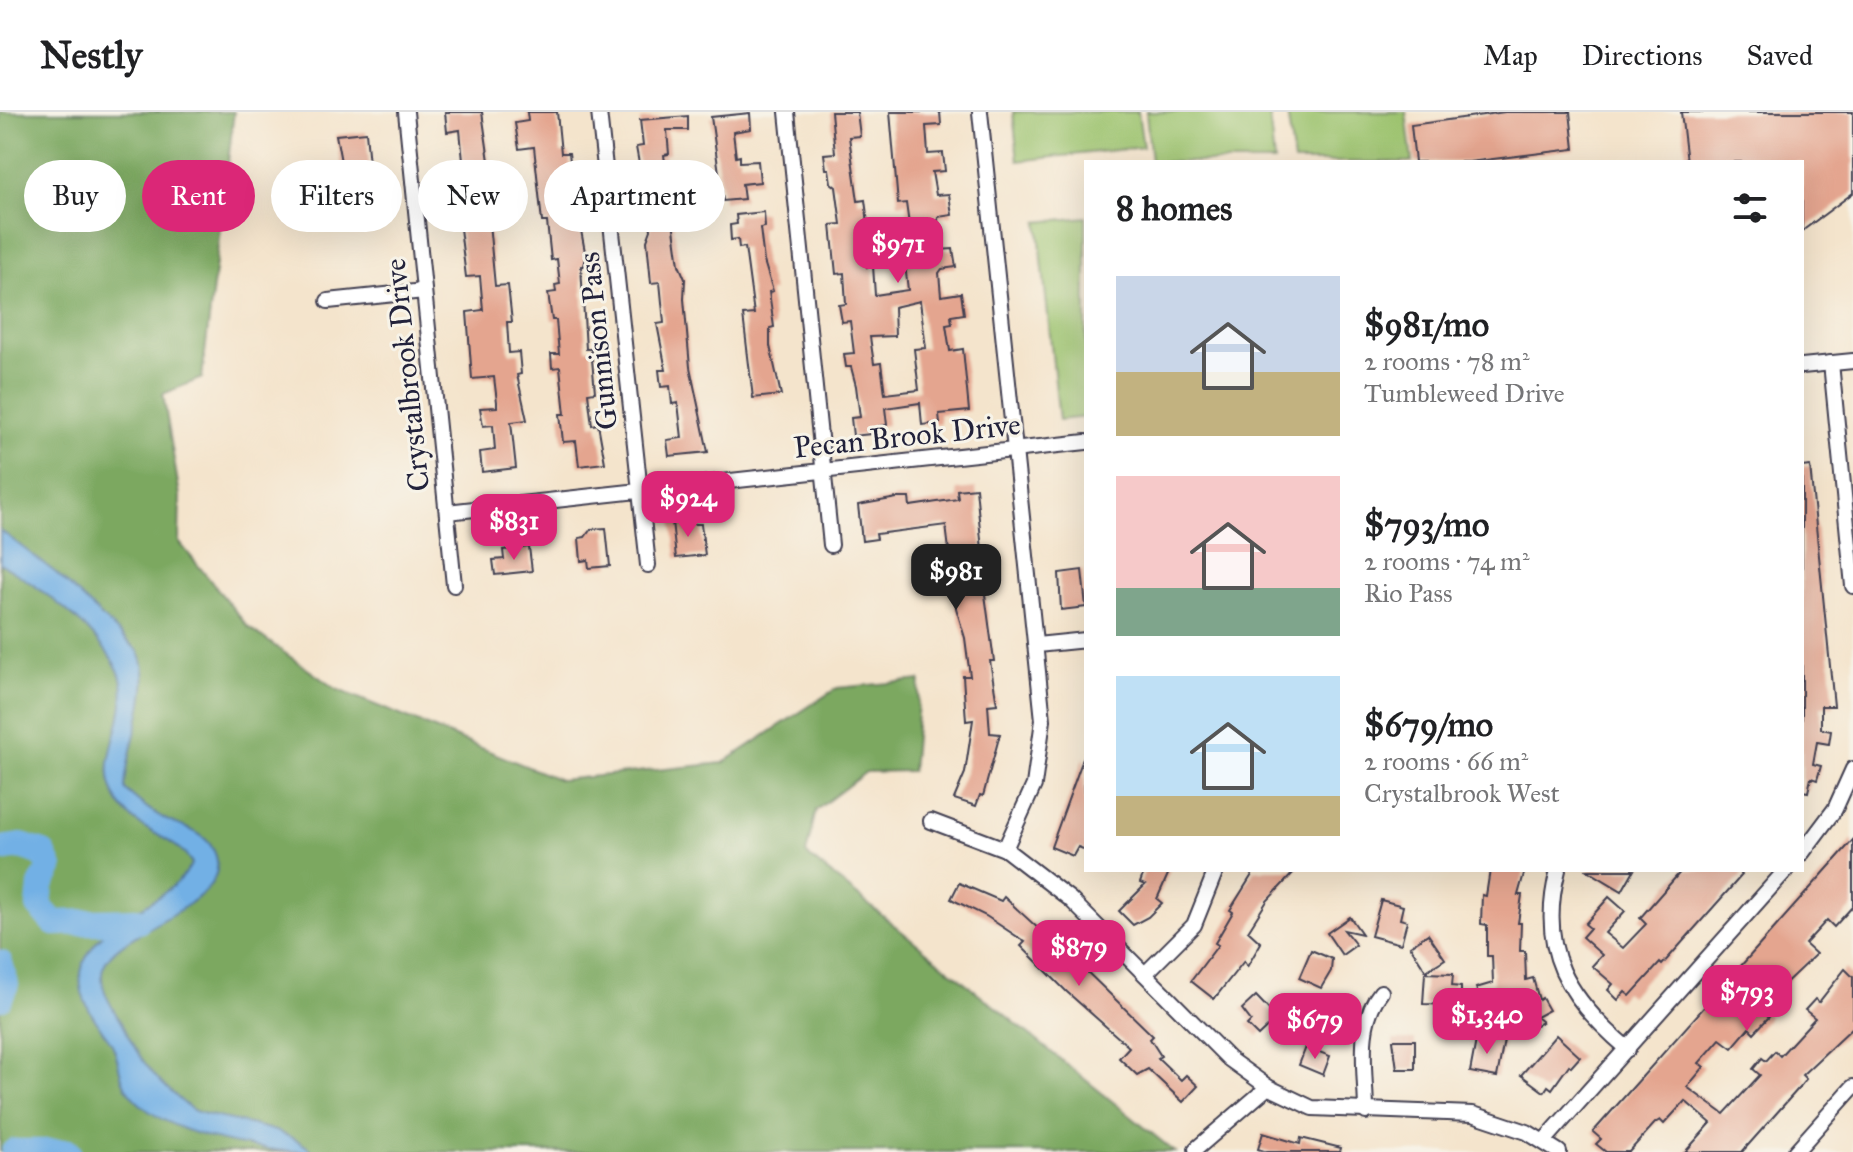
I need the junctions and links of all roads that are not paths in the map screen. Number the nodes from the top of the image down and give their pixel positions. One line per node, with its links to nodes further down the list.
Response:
1 (406, 112): 5 (street, Crystalbrook Drive)
2 (599, 112): 13 (street, Gunnison Pass)
3 (787, 112): 12 (street)
4 (980, 112): 11 (street)
5 (424, 291): 6 (street); 14 (street, Crystalbrook Drive)
6 (328, 301)
7 (1853, 361): 8 (street)
8 (1831, 363): 9 (street); 18 (street)
9 (1804, 366)
10 (1084, 442): 11 (street, Pecan Brook Drive)
11 (1016, 450): 12 (street, Pecan Brook Drive); 20 (street)
12 (824, 471): 13 (street, Pecan Brook Drive); 15 (street)
13 (640, 489): 14 (street, Pecan Brook Drive); 16 (street, Gunnison Pass)
14 (447, 512): 17 (street, Crystalbrook Drive)
15 (831, 545)
16 (648, 565)
17 (454, 585)
18 (1853, 586)
19 (1084, 640): 20 (street)
20 (1037, 645): 23 (street)
21 (1853, 769): 24 (street)
22 (931, 821): 23 (street)
23 (1005, 849): 28 (street)
24 (1804, 850)
25 (1215, 872): 28 (street)
26 (1558, 872): 30 (street)
27 (1784, 872): 30 (street)
28 (1145, 974): 31 (street)
29 (1381, 992): 33 (street)
30 (1628, 1049): 34 (street)
31 (1268, 1087): 33 (street); 35 (street)
32 (1853, 1087): 37 (street)
33 (1366, 1112): 34 (street)
34 (1545, 1140): 36 (street)
35 (1196, 1149)
36 (1559, 1152)
37 (1795, 1152)

